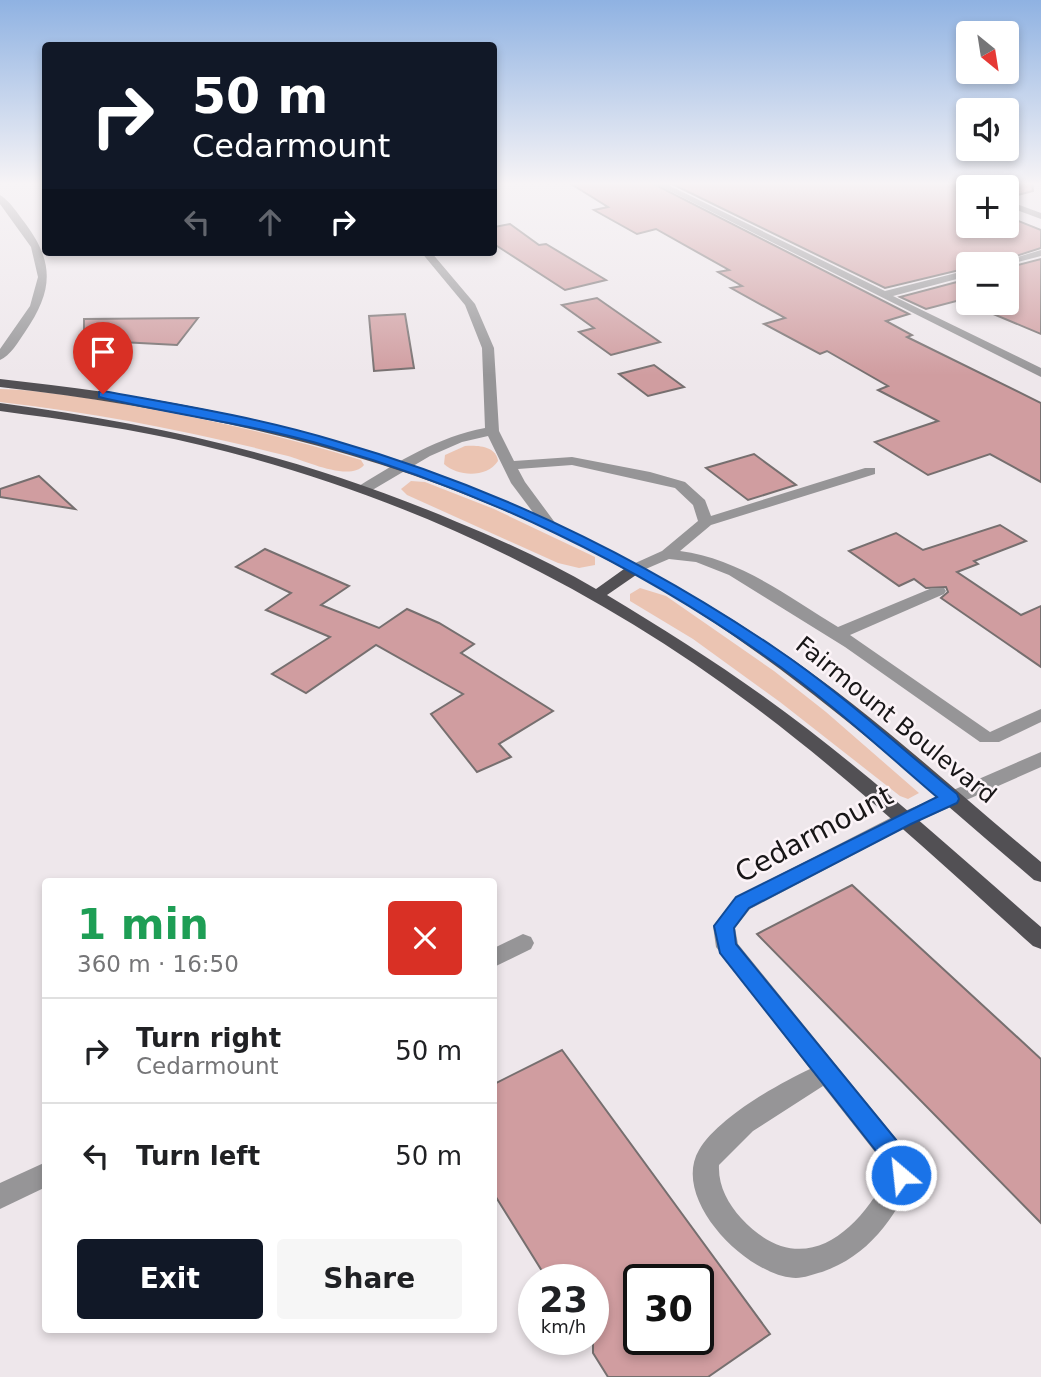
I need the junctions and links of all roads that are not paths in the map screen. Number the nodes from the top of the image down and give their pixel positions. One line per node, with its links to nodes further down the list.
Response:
1 (35, 246): 8 (street)
2 (785, 246): 7 (street)
3 (1041, 253): 5 (street)
4 (429, 256): 12 (street)
5 (1019, 259)
6 (956, 276): 7 (street)
7 (883, 295): 9 (street)
8 (0, 356)
9 (1041, 373)
10 (0, 383): 13 (main road, Fairmount Boulevard)
11 (0, 407): 16 (main road)
12 (492, 431): 13 (street); 14 (street)
13 (401, 465): 16 (street); 18 (main road, Fairmount Boulevard)
14 (509, 465): 17 (street); 18 (street)
15 (870, 471): 17 (street)
16 (364, 489): 22 (main road)
17 (706, 522): 19 (street)
18 (550, 524): 20 (main road, Fairmount Boulevard)
19 (667, 554): 20 (street); 23 (street)
20 (636, 568): 22 (main road); 26 (main road, Fairmount Boulevard)
21 (938, 591): 23 (street)
22 (597, 595): 27 (main road)
23 (837, 634): 24 (street)
24 (1041, 715)
25 (1041, 760): 26 (street, Cedarmount)
26 (951, 799): 27 (street, Cedarmount); 28 (main road, Fairmount Boulevard)
27 (905, 819): 29 (main road); 32 (street, Cedarmount)
28 (1041, 874)
29 (1041, 940)
30 (523, 943): 31 (street)
31 (497, 956)
32 (827, 1072): 32 (street, Cedarmount)
33 (42, 1176): 34 (street)
34 (0, 1196)

